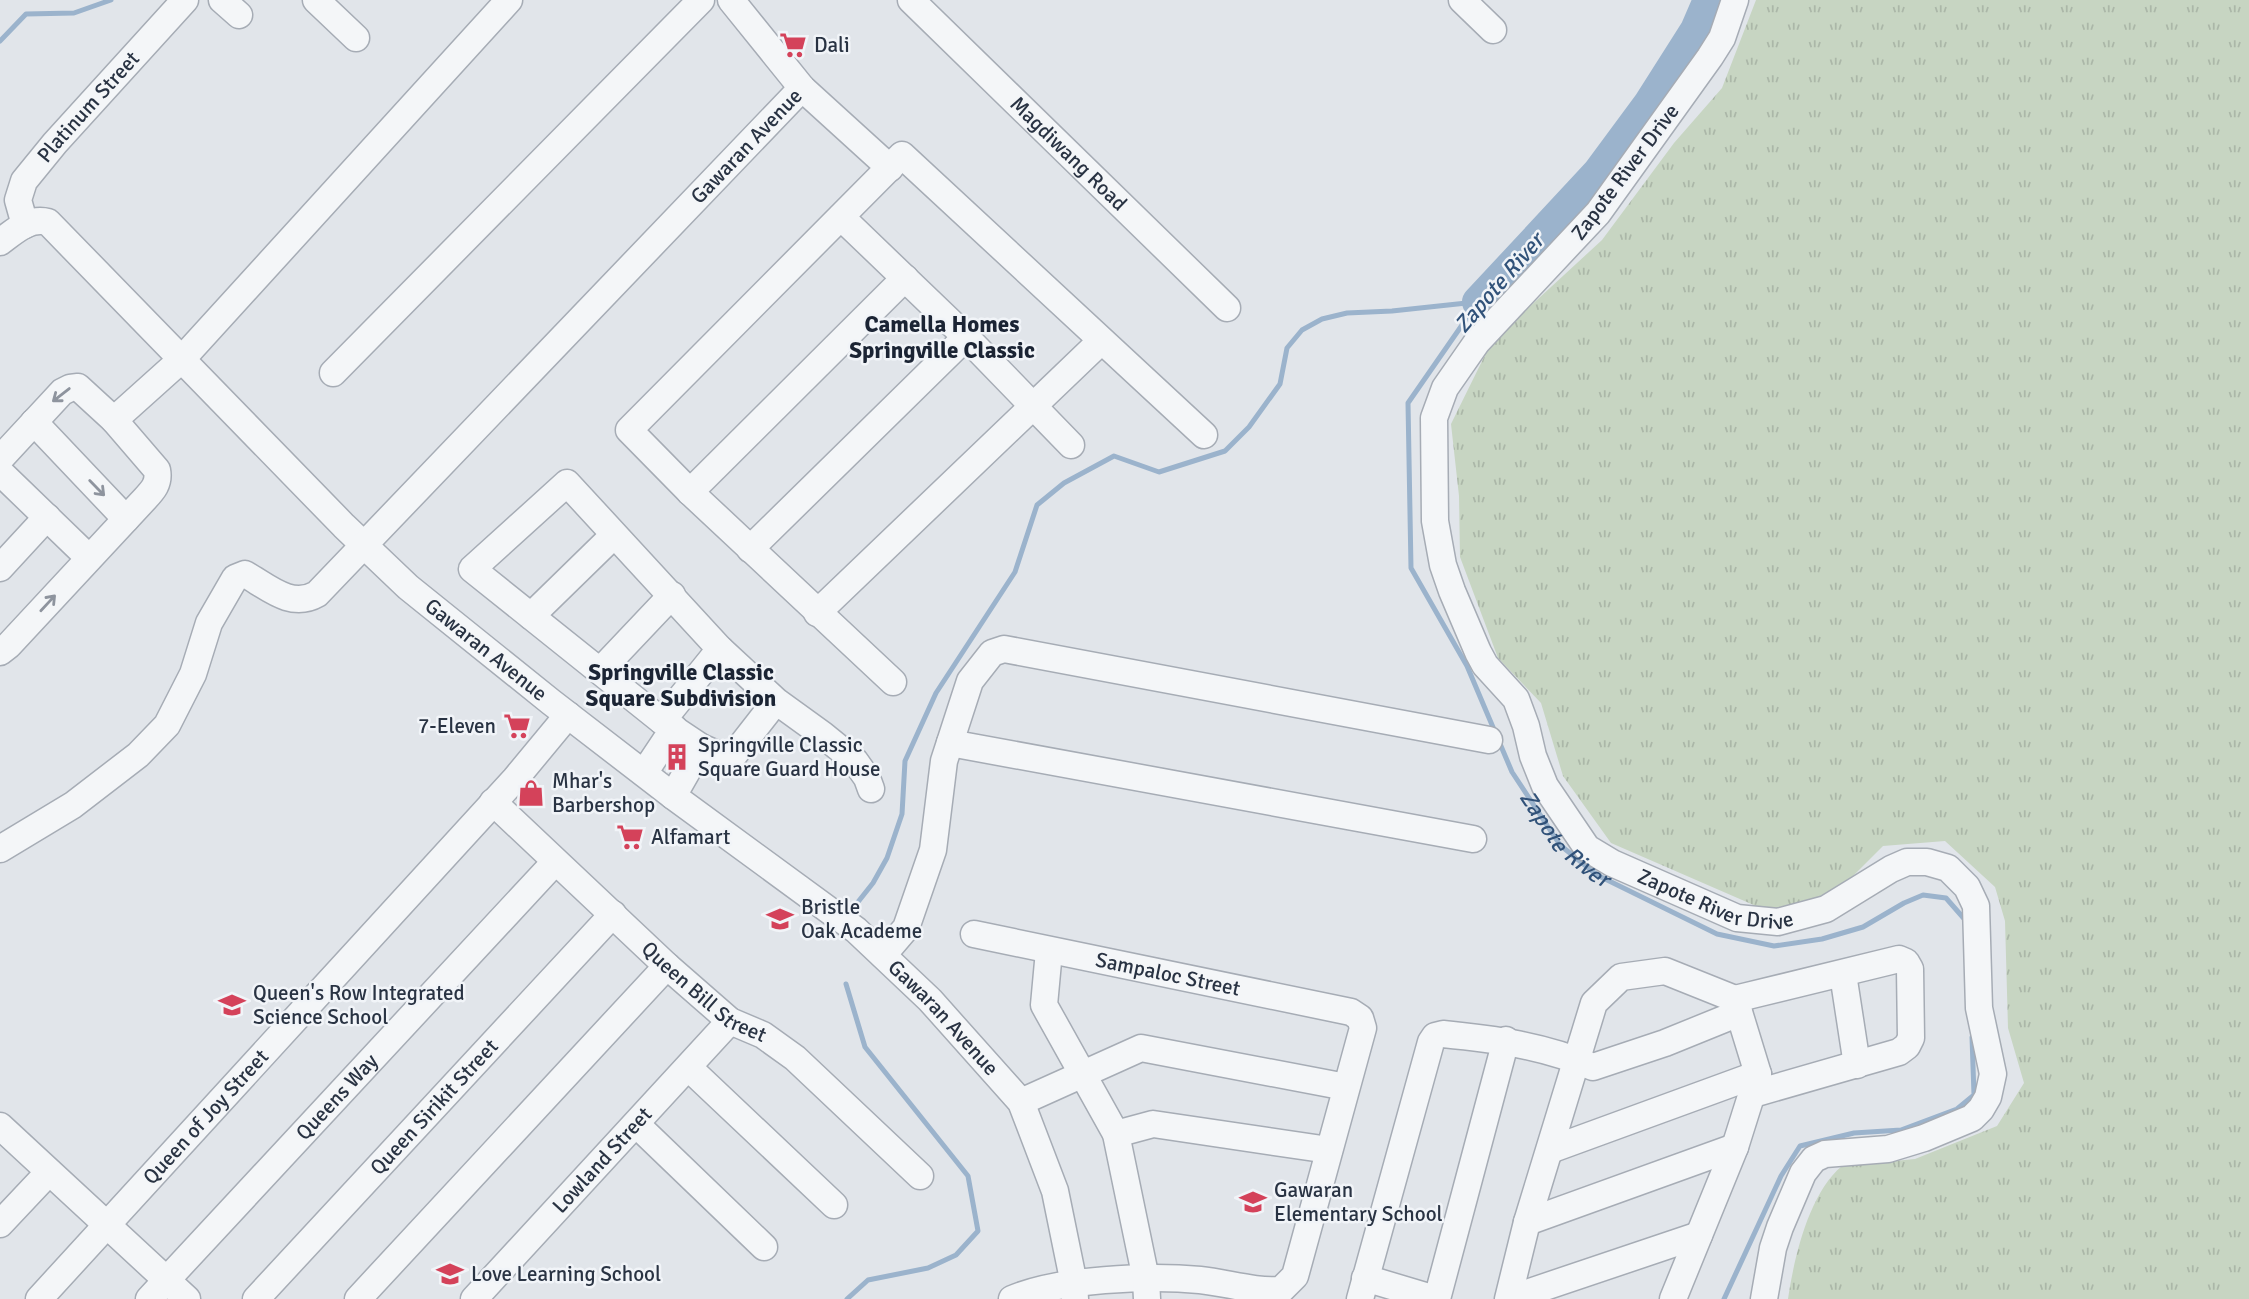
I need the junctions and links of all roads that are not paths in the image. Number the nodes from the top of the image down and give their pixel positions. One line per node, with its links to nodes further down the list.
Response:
1 (185, 0): 13 (street, Platinum Street)
2 (316, 0): 10 (street)
3 (509, 0): 21 (street)
4 (701, 0): 22 (street)
5 (1462, 0): 9 (street)
6 (1735, 0): 101 (street, Zapote River Drive)
7 (915, 1): 18 (street, Magdiwang Road)
8 (739, 3): 11 (street, Gawaran Avenue)
9 (1493, 30)
10 (356, 38)
11 (803, 88): 12 (street); 34 (street, Gawaran Avenue)
12 (890, 168): 14 (street); 20 (street)
13 (10, 184): 15 (street, Platinum Street)
14 (841, 216): 17 (street); 30 (street)
15 (25, 225): 16 (street); 21 (street)
16 (0, 242)
17 (905, 278): 19 (street); 30 (street)
18 (1227, 308)
19 (966, 337): 23 (street); 35 (street)
20 (1101, 341): 23 (street); 26 (street)
21 (182, 359): 24 (street); 34 (street)
22 (333, 373)
23 (1033, 406): 27 (street); 39 (street)
24 (114, 421): 25 (street, one-way to 25); 32 (street)
25 (34, 422): 28 (street); 32 (street, one-way to 32)
26 (1204, 435)
27 (1071, 445)
28 (0, 459)
29 (0, 472): 31 (street)
30 (690, 492): 35 (street)
31 (47, 517): 36 (street); 37 (street)
32 (127, 519): 36 (street)
33 (614, 535): 38 (street); 40 (street); 40 (street)
34 (364, 545): 46 (street, Gawaran Avenue); 56 (street)
35 (750, 549): 39 (street)
36 (89, 558): 42 (street, one-way to 36)
37 (0, 568)
38 (671, 595): 41 (street); 43 (street)
39 (817, 613): 44 (street)
40 (531, 616): 43 (street)
41 (720, 649): 45 (street); 47 (street)
42 (0, 652)
43 (601, 670): 47 (street)
44 (893, 682)
45 (776, 701): 50 (street); 52 (street)
46 (568, 715): 51 (street, Gawaran Avenue); 54 (street, Queen of Joy Street)
47 (668, 724): 50 (street); 51 (street)
48 (1489, 740): 49 (street)
49 (950, 743): 55 (street); 61 (street)
50 (701, 747): 53 (street)
51 (644, 773): 53 (street, Gawaran Avenue)
52 (871, 789)
53 (673, 796): 61 (street, Gawaran Avenue)
54 (493, 802): 57 (street, Queen Bill Street); 85 (street, Queen of Joy Street)
55 (1474, 839)
56 (0, 849)
57 (555, 862): 58 (street, Queen Bill Street); 90 (street, Queens Way)
58 (613, 914): 62 (street, Queen Bill Street); 94 (street, Queen Sirikit Street)
59 (974, 934): 60 (street, Sampaloc Street)
60 (1049, 951): 70 (street); 72 (street, Sampaloc Street)
61 (883, 956): 73 (street, Gawaran Avenue)
62 (667, 966): 65 (street, Queen Bill Street); 95 (street)
63 (1843, 974): 64 (street); 68 (street); 68 (street)
64 (1737, 1006): 67 (street); 67 (street); 71 (street)
65 (730, 1021): 69 (street, Lowland Street); 81 (street, Queen Bill Street)
66 (1506, 1040): 67 (street); 88 (street); 98 (street)
67 (1577, 1059): 79 (street)
68 (1857, 1065): 71 (street)
69 (689, 1068): 74 (street, Lowland Street); 82 (street)
70 (1082, 1075): 72 (street); 73 (street); 76 (street)
71 (1755, 1084): 77 (street); 79 (street)
72 (1346, 1087): 78 (street)
73 (1021, 1102): 91 (street, Gawaran Avenue)
74 (636, 1124): 87 (street); 96 (street, Lowland Street)
75 (0, 1126): 80 (street)
76 (1116, 1134): 78 (street); 89 (street)
77 (1735, 1147): 83 (street); 86 (street)
78 (1329, 1150): 89 (street)
79 (1550, 1150): 83 (street)
80 (49, 1172): 84 (street); 85 (street)
81 (920, 1176)
82 (834, 1205)
83 (1527, 1222): 99 (street)
84 (0, 1224)
85 (107, 1224): 90 (street); 92 (street, Queen of Joy Street)
86 (1699, 1235): 99 (street); 100 (street)
87 (764, 1247)
88 (1362, 1288): 98 (street)
89 (1146, 1289): 91 (street)
90 (158, 1290): 93 (street)
91 (1074, 1291): 97 (street)
92 (40, 1299)
93 (187, 1299)
94 (256, 1299)
95 (358, 1299)
96 (474, 1299)
97 (1012, 1299)
98 (1436, 1299)
99 (1508, 1299)
100 (1673, 1299)
101 (1764, 1299)

